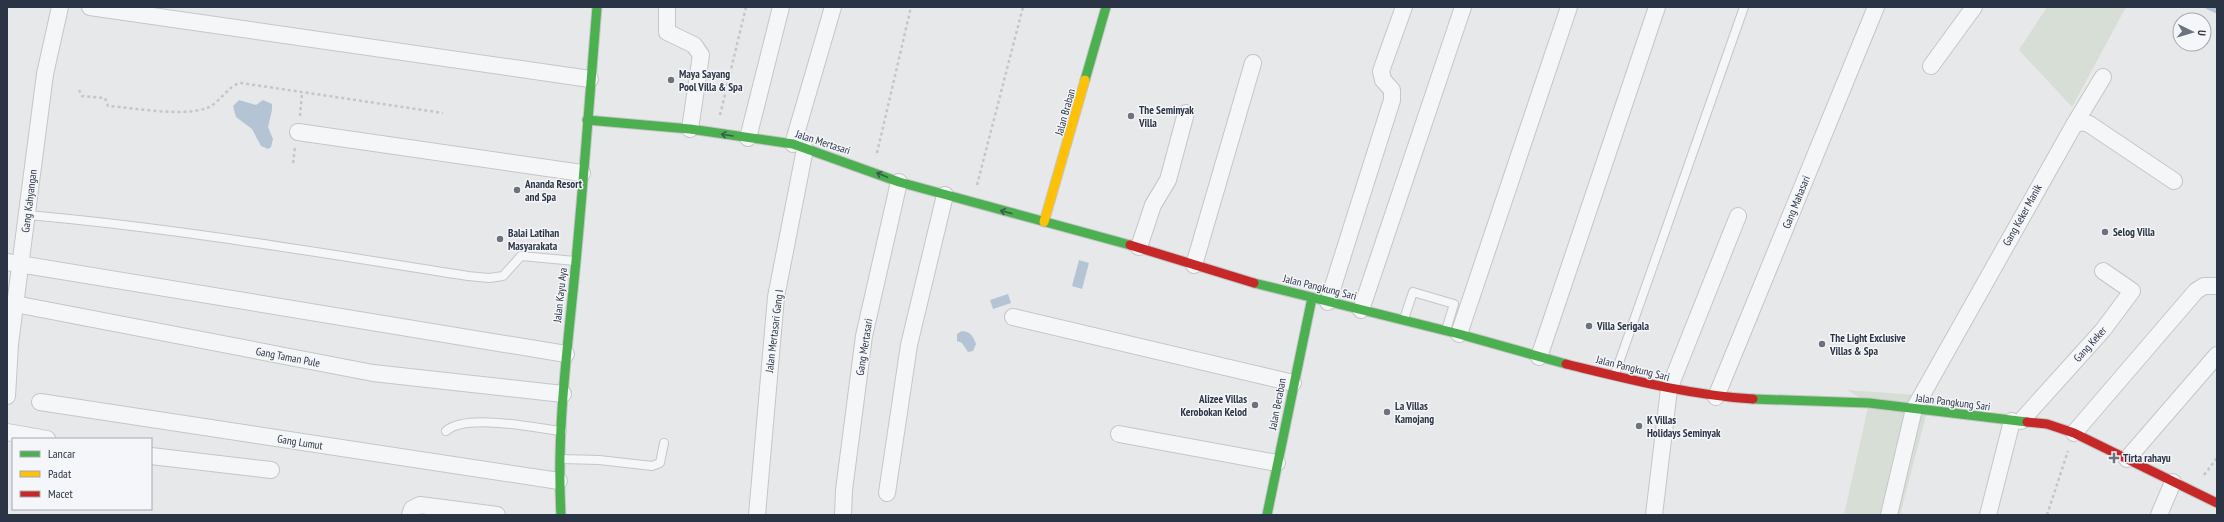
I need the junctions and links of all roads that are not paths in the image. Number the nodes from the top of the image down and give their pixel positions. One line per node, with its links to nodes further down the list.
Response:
1 (60, 7): 30 (street, Gang Kahyangan)
2 (90, 7): 18 (street)
3 (597, 7): 18 (street, Jalan Kayu Aya)
4 (668, 7): 22 (street)
5 (781, 7): 24 (street)
6 (833, 7): 25 (street, Jalan Mertasari Gang I)
7 (1106, 7): 32 (street, Jalan Braban)
8 (1404, 7): 40 (street)
9 (1463, 7): 42 (street)
10 (1568, 7): 45 (street)
11 (1657, 7): 48 (street)
12 (1744, 7): 49 (lane)
13 (1876, 7): 54 (street, Gang Mahasari)
14 (1974, 7): 16 (street)
15 (1253, 63): 36 (street)
16 (1931, 66)
17 (2103, 77): 21 (street, Gang Keker Manik)
18 (590, 79): 20 (street, Jalan Kayu Aya)
19 (1186, 113): 33 (street)
20 (587, 120): 22 (street, Jalan Mertasari); 26 (street, Jalan Kayu Aya)
21 (2074, 125): 27 (street); 56 (street, Gang Keker Manik)
22 (690, 129): 24 (street, Jalan Mertasari, one-way to 22)
23 (298, 132): 26 (street)
24 (748, 138): 25 (street, Jalan Mertasari)
25 (799, 147): 28 (street, Jalan Mertasari, one-way to 25); 78 (street, Jalan Mertasari Gang I)
26 (582, 174): 34 (street, Jalan Kayu Aya)
27 (2174, 181)
28 (899, 182): 29 (street, Jalan Mertasari); 79 (street, Gang Mertasari)
29 (945, 195): 32 (street, Jalan Mertasari, one-way to 29); 72 (street)
30 (28, 215): 34 (lane); 35 (street, Gang Kahyangan)
31 (1738, 216): 51 (street)
32 (1044, 222): 33 (street, Jalan Pangkung Sari)
33 (1139, 247): 36 (street, Jalan Pangkung Sari)
34 (576, 261): 46 (street, Jalan Kayu Aya)
35 (14, 264): 41 (street, Gang Kahyangan); 46 (street)
36 (1194, 265): 39 (street, Jalan Pangkung Sari)
37 (2103, 271): 57 (street, Gang Keker)
38 (2217, 286): 61 (street)
39 (1312, 298): 40 (street, Jalan Pangkung Sari); 50 (street, Jalan Beraban)
40 (1328, 302): 42 (street, Jalan Pangkung Sari)
41 (15, 304): 52 (street, Gang Taman Pule); 53 (street, Gang Kahyangan)
42 (1361, 310): 44 (street, Jalan Pangkung Sari)
43 (1013, 317): 50 (street)
44 (1404, 320): 45 (street, Jalan Pangkung Sari); 45 (lane)
45 (1452, 332): 48 (street, Jalan Pangkung Sari)
46 (566, 354): 52 (street, Jalan Kayu Aya)
47 (2217, 355): 67 (street)
48 (1539, 357): 49 (street, Jalan Pangkung Sari)
49 (1614, 376): 51 (street, Jalan Pangkung Sari)
50 (1293, 383): 68 (street, Jalan Beraban)
51 (1669, 389): 54 (street, Jalan Pangkung Sari); 81 (street)
52 (563, 394): 58 (street, Jalan Kayu Aya)
53 (7, 396)
54 (1716, 396): 56 (street, Jalan Pangkung Sari)
55 (40, 402): 70 (street, Gang Lumut)
56 (1914, 409): 57 (street, Jalan Pangkung Sari); 82 (street, Gang Keker Manik)
57 (2016, 421): 61 (street, Jalan Pangkung Sari); 83 (street)
58 (563, 431): 60 (lane); 66 (street, Jalan Kayu Aya)
59 (7, 432): 63 (street)
60 (446, 432)
61 (2074, 433): 67 (street, Jalan Pangkung Sari)
62 (1119, 434): 68 (street)
63 (41, 438)
64 (664, 443): 66 (lane)
65 (152, 456): 69 (street)
66 (562, 459): 70 (street, Jalan Kayu Aya)
67 (2127, 460): 71 (street, Jalan Pangkung Sari)
68 (1277, 463): 80 (street, Jalan Beraban)
69 (272, 470)
70 (559, 481): 77 (street, Jalan Kayu Aya)
71 (2173, 482): 73 (street, Jalan Pangkung Sari); 84 (street)
72 (887, 493)
73 (2217, 503)
74 (2217, 510): 85 (street)
75 (410, 515): 76 (street)
76 (497, 515)
77 (561, 515)
78 (757, 515)
79 (843, 515)
80 (1267, 515)
81 (1654, 515)
82 (1889, 515)
83 (1988, 515)
84 (2158, 515)
85 (2215, 515)

